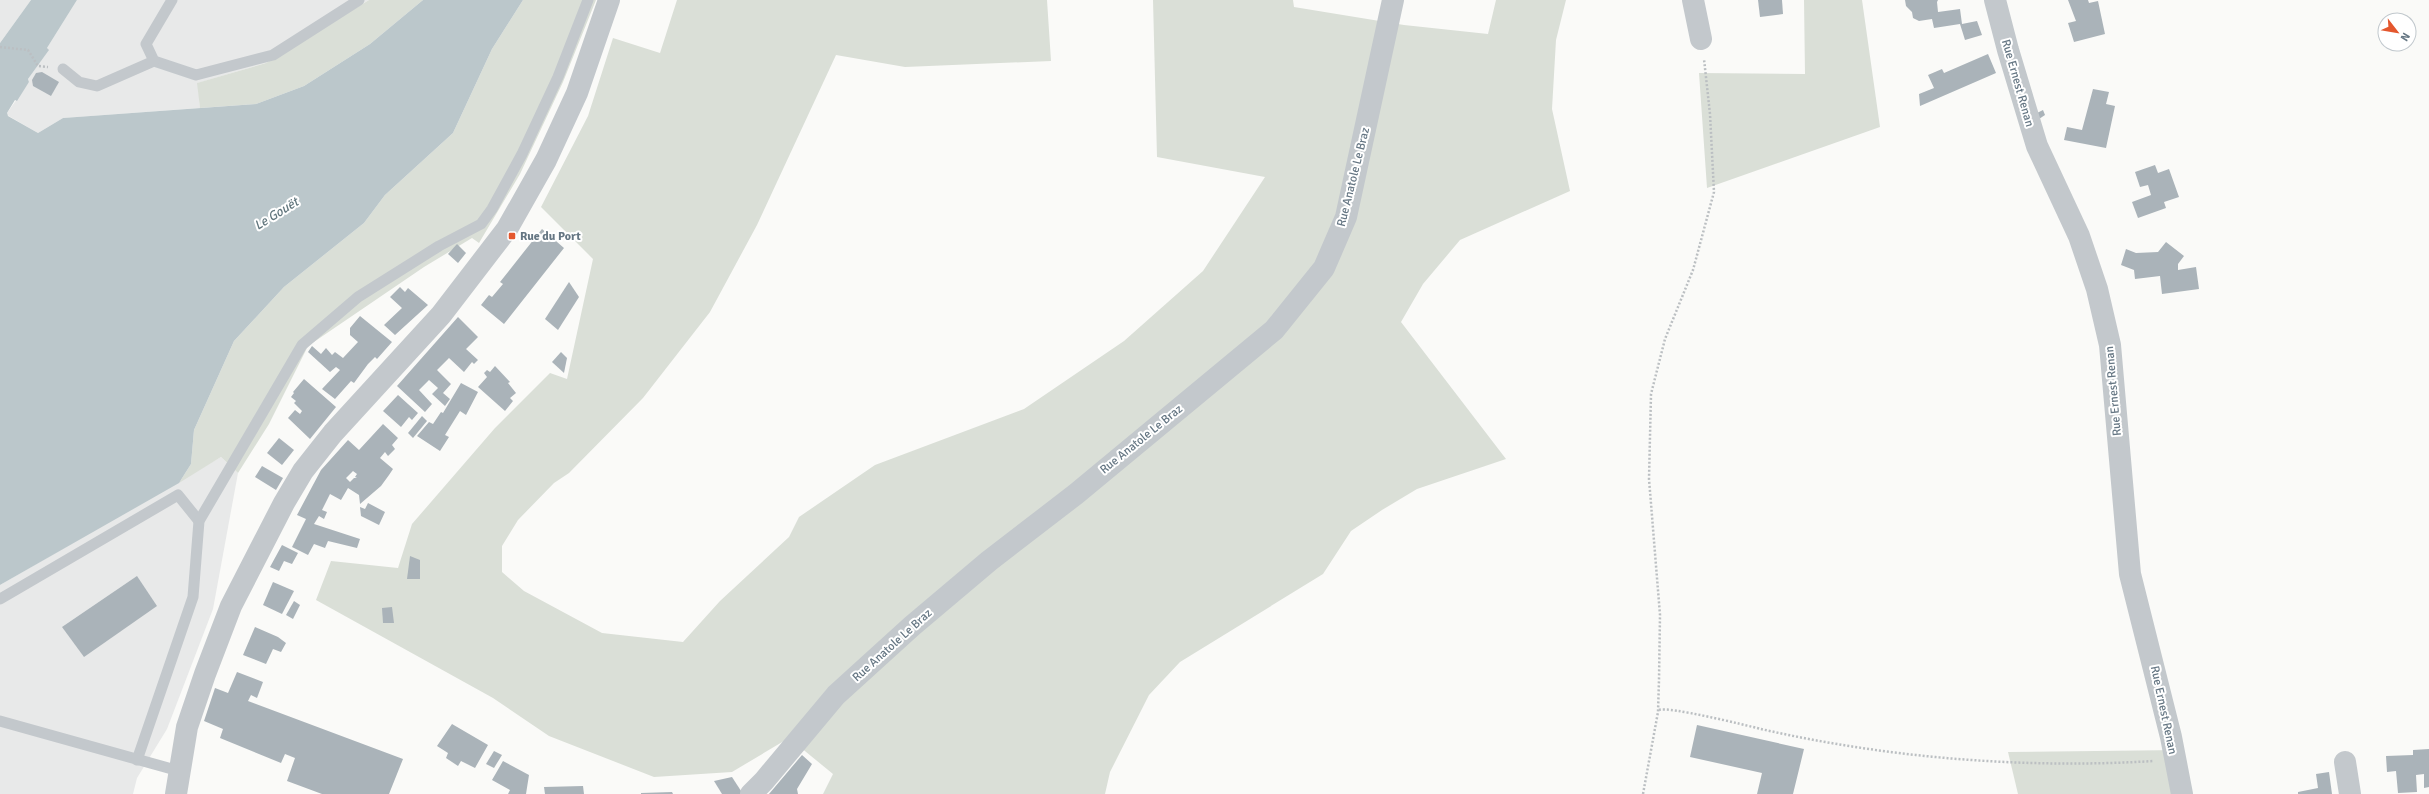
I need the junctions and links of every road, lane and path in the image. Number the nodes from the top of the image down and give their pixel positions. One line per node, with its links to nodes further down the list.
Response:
1 (172, 0): 10 (lane)
2 (359, 0): 10 (lane)
3 (588, 0): 12 (lane)
4 (609, 0): 19 (street)
5 (1393, 0): 20 (street, Rue Anatole Le Braz)
6 (1693, 0): 8 (street)
7 (1995, 0): 16 (street, Rue Ernest Renan)
8 (1701, 39): 14 (path)
9 (0, 47): 11 (path)
10 (154, 61): 11 (lane)
11 (63, 69)
12 (199, 521): 13 (lane); 17 (lane)
13 (0, 599)
14 (1658, 712): 16 (path); 21 (path)
15 (0, 720): 17 (lane)
16 (2174, 759): 22 (street, Rue Ernest Renan)
17 (137, 760): 19 (lane)
18 (2345, 762): 23 (street)
19 (180, 787)
20 (757, 787)
21 (1642, 794)
22 (2182, 794)
23 (2350, 794)

